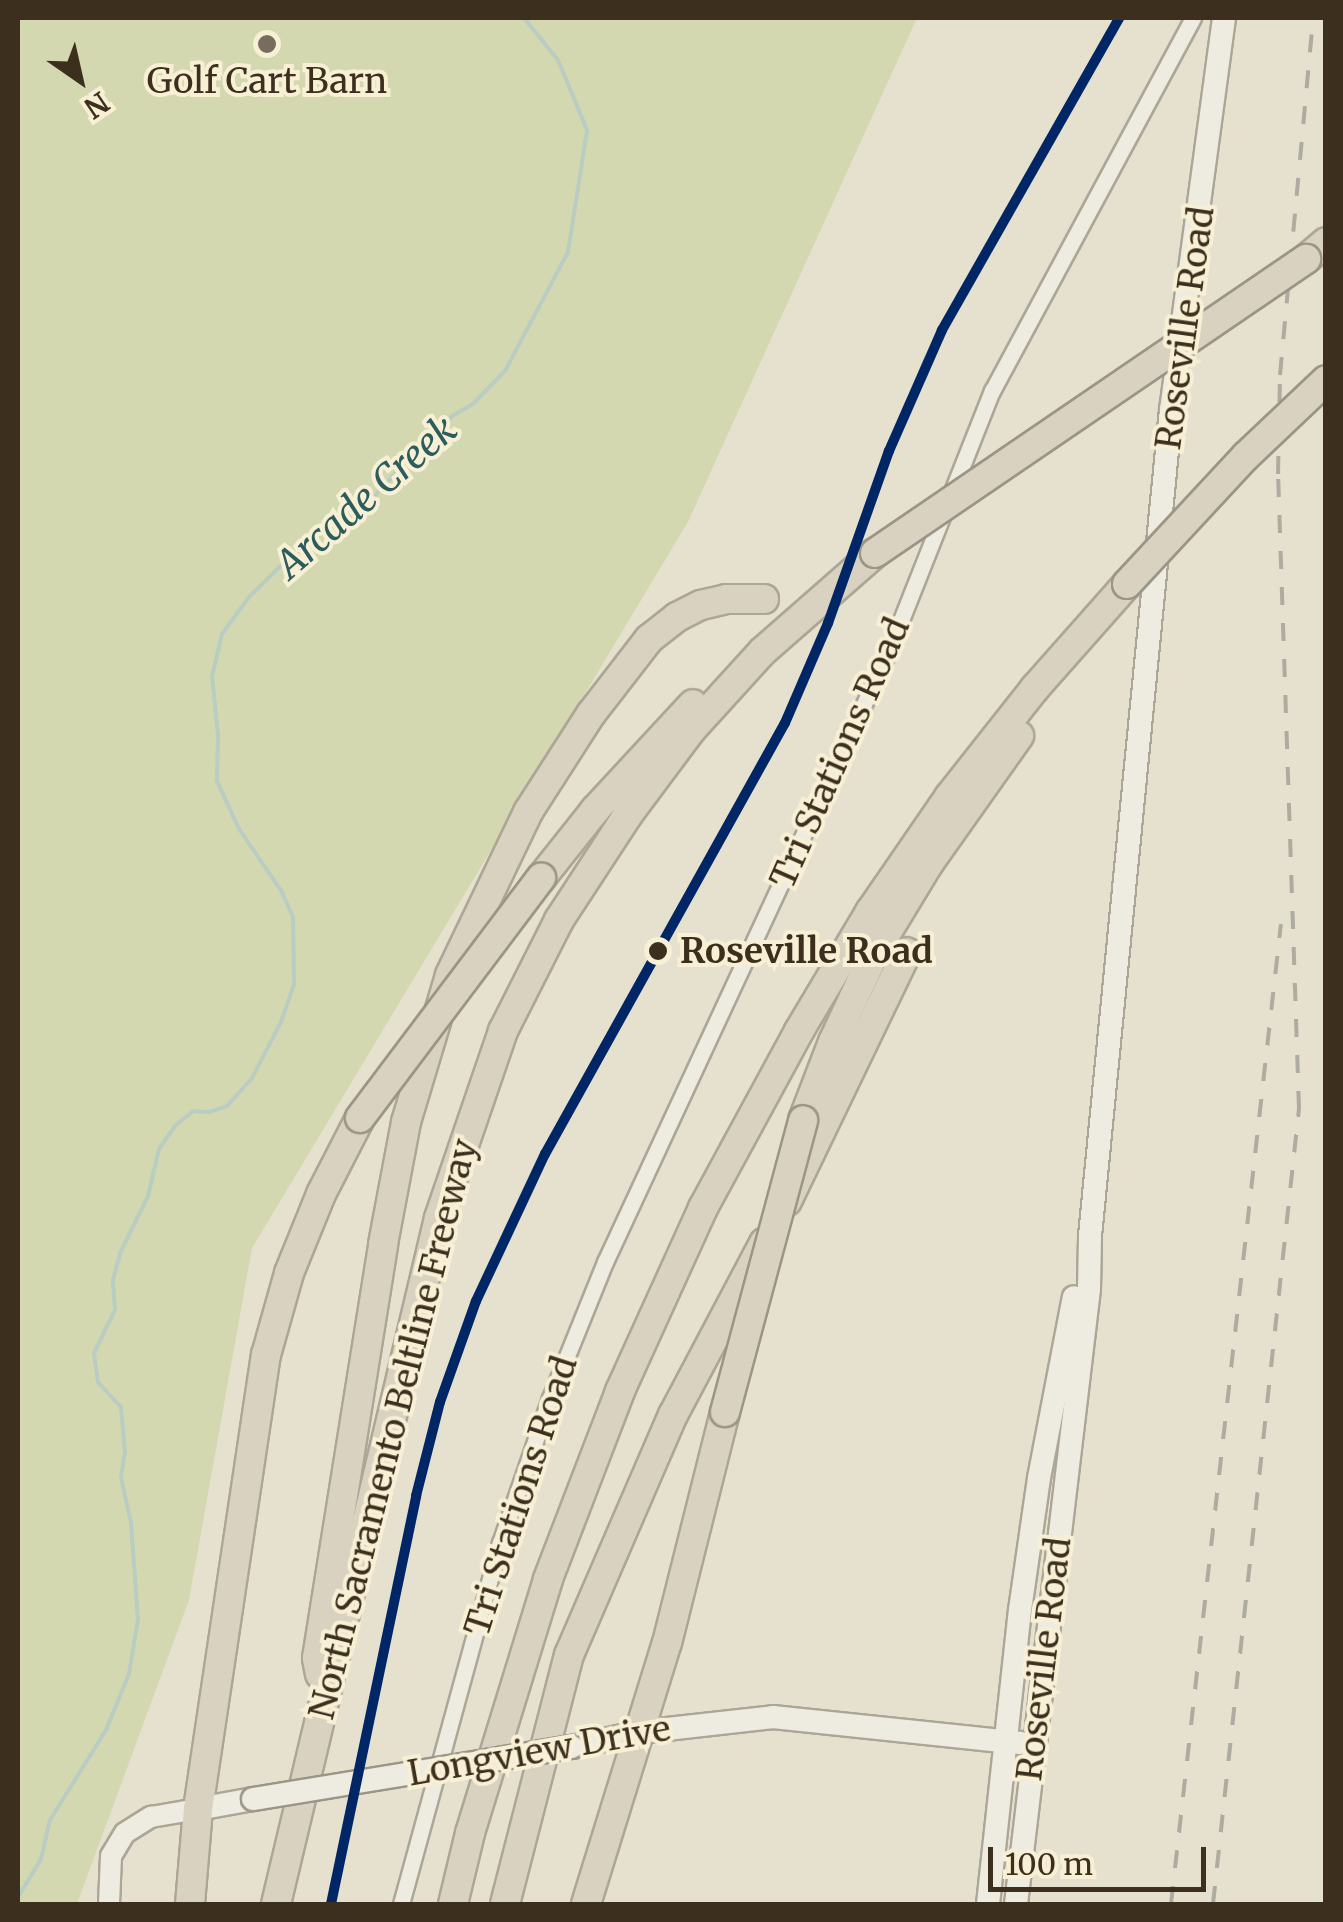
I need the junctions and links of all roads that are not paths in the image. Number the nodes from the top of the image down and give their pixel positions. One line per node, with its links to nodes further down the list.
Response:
1 (1193, 18): 18 (street, Tri Stations Road)
2 (1224, 18): 9 (main road, Roseville Road)
3 (1319, 249): 7 (highway, bridge)
4 (1326, 380): 5 (highway, bridge)
5 (1127, 584): 11 (highway, bridge); 19 (highway)
6 (764, 599): 10 (highway)
7 (682, 727): 10 (highway, North Sacramento Beltline Freeway); 14 (highway, bridge)
8 (907, 952): 20 (highway)
9 (1090, 1236): 12 (main road, Roseville Road); 13 (main road, Roseville Road)
10 (325, 1705): 17 (highway, North Sacramento Beltline Freeway)
11 (640, 1732): 12 (main road, Longview Drive); 14 (main road, Longview Drive, bridge); 21 (highway)
12 (1006, 1741): 13 (main road, Longview Drive); 22 (main road, Roseville Road)
13 (1034, 1744): 23 (main road, Roseville Road)
14 (198, 1809): 15 (street, Longview Drive); 16 (highway)
15 (110, 1904)
16 (190, 1904)
17 (276, 1904)
18 (401, 1904)
19 (453, 1904)
20 (505, 1904)
21 (586, 1904)
22 (988, 1904)
23 (1016, 1904)

